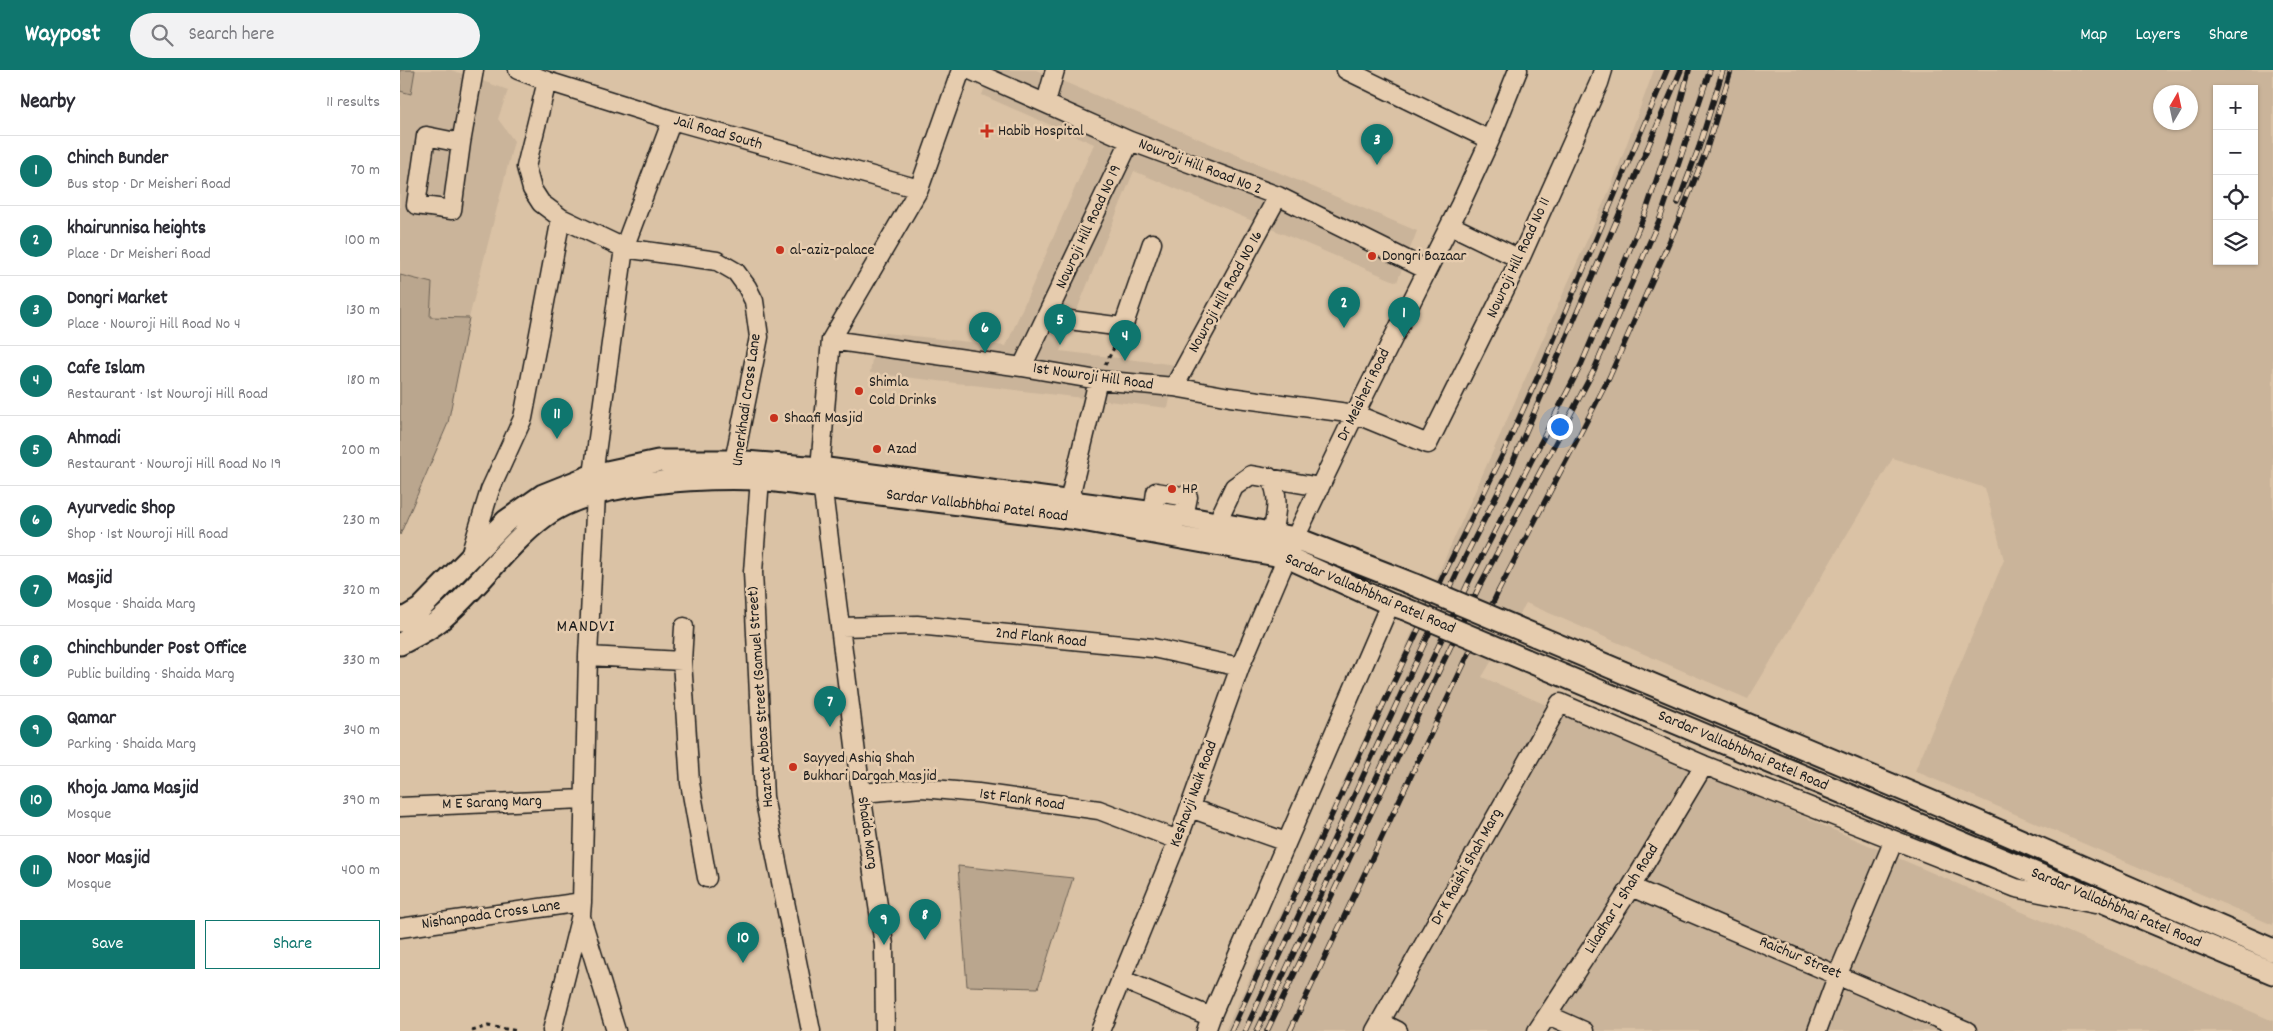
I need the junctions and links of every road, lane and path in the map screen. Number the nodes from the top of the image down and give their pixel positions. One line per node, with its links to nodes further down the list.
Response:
1 (474, 70): 14 (street)
2 (518, 70): 9 (street, Jail Road South)
3 (962, 70): 15 (street)
4 (970, 70): 10 (street, Nowroji Hill Road No 2)
5 (1055, 70): 10 (street)
6 (1346, 70): 12 (street)
7 (1518, 70): 12 (street, Dr Meisheri Road)
8 (1603, 70): 21 (street, Nowroji Hill Road No 11)
9 (547, 81): 11 (street, Jail Road South); 17 (street, Umerkhadi Cross Lane)
10 (1046, 102): 13 (street, Nowroji Hill Road No 2)
11 (672, 120): 15 (street, Jail Road South); 20 (street)
12 (1490, 140): 18 (street, Dr Meisheri Road)
13 (1130, 141): 16 (street, Nowroji Hill Road No 2); 23 (street, Nowroji Hill Road No 19)
14 (461, 143)
15 (919, 189): 25 (street)
16 (1278, 196): 22 (street, Nowroji Hill Road No 2); 28 (street, Nowroji Hill Road N0 16)
17 (561, 218): 20 (street, Umerkhadi Cross Lane); 41 (street)
18 (1450, 225): 21 (street); 22 (street, Dr Meisheri Road)
19 (1152, 242): 24 (street)
20 (624, 248): 31 (street, Umerkhadi Cross Lane); 35 (street)
21 (1520, 259): 30 (street, Nowroji Hill Road No 11)
22 (1427, 270): 29 (street, Dr Meisheri Road)
23 (1046, 317): 24 (street); 26 (street, Nowroji Hill Road No 19)
24 (1123, 328): 27 (path)
25 (831, 340): 26 (street, 1st Nowroji Hill Road); 33 (street, Shaida Marg)
26 (1022, 367): 27 (street, 1st Nowroji Hill Road)
27 (1098, 380): 28 (street, 1st Nowroji Hill Road); 37 (street)
28 (1174, 387): 29 (street, 1st Nowroji Hill Road)
29 (1354, 414): 30 (street, 1st Nowroji Hill Road); 36 (street, Dr Meisheri Road)
30 (1428, 444)
31 (735, 469): 33 (main road, Sardar Vallabhbhai Patel Road); 34 (main road, Sardar Vallabhbhai Patel Road); 35 (main road, Sardar Vallabhbhai Patel Road)
32 (1269, 476): 36 (street); 38 (street); 39 (street)
33 (821, 477): 34 (main road, Sardar Vallabhbhai Patel Road); 37 (main road, Sardar Vallabhbhai Patel Road); 45 (street, Shaida Marg)
34 (760, 479): 76 (street, Hazrat Abbas Street (Samuel Street))
35 (594, 484): 41 (main road, Sardar Vallabhbhai Patel Road); 46 (main road, Sardar Vallabhbhai Patel Road); 47 (street)
36 (1320, 487): 40 (street, Dr Meisheri Road)
37 (1070, 509): 38 (main road, Sardar Vallabhbhai Patel Road); 40 (main road, Sardar Vallabhbhai Patel Road)
38 (1217, 524): 39 (main road, Sardar Vallabhbhai Patel Road)
39 (1272, 534): 40 (main road, Sardar Vallabhbhai Patel Road)
40 (1291, 548): 42 (main road, Sardar Vallabhbhai Patel Road); 49 (street, Keshavji Naik Road); 60 (main road, Sardar Vallabhbhai Patel Road, bridge)
41 (468, 559): 43 (main road, Sardar Vallabhbhai Patel Road)
42 (1397, 607): 57 (street); 61 (main road, Sardar Vallabhbhai Patel Road, bridge)
43 (400, 621)
44 (684, 626): 48 (street)
45 (841, 627): 49 (street, 2nd Flank Road); 51 (street, Shaida Marg)
46 (400, 644)
47 (588, 656): 48 (street); 52 (street)
48 (682, 661): 58 (street)
49 (1240, 667): 54 (street, Keshavji Naik Road)
50 (1704, 765): 56 (street); 59 (street, Liladhar L Shah Road); 71 (street, Dr K Raishi Shah Marg)
51 (861, 793): 55 (street, 1st Flank Road); 77 (street, Shaida Marg)
52 (584, 799): 53 (street, M E Sarang Marg); 62 (street)
53 (400, 807)
54 (1190, 808): 55 (street, Keshavji Naik Road); 57 (street)
55 (1178, 840): 68 (street, Keshavji Naik Road)
56 (1894, 840): 61 (street); 67 (street)
57 (1286, 842): 70 (street)
58 (707, 878)
59 (1631, 887): 67 (street, Raichur Street); 69 (street, Liladhar L Shah Road)
60 (2151, 897): 63 (main road); 65 (main road, Sardar Vallabhbhai Patel Road)
61 (2111, 906): 63 (main road, Sardar Vallabhbhai Patel Road)
62 (582, 908): 64 (street, Nishanpada Cross Lane); 74 (street); 75 (street)
63 (2142, 919): 66 (main road, Sardar Vallabhbhai Patel Road)
64 (400, 928)
65 (2273, 950)
66 (2273, 973)
67 (1838, 974): 82 (street); 83 (street, Raichur Street)
68 (1121, 979): 70 (street); 78 (street, Keshavji Naik Road)
69 (1548, 1015): 80 (street, Liladhar L Shah Road); 81 (street)
70 (1208, 1024)
71 (1377, 1026): 79 (street)
72 (472, 1031): 73 (path)
73 (518, 1031)
74 (552, 1031)
75 (616, 1031)
76 (811, 1031)
77 (885, 1031)
78 (1100, 1031)
79 (1398, 1031)
80 (1536, 1031)
81 (1584, 1031)
82 (1817, 1031)
83 (1967, 1031)

